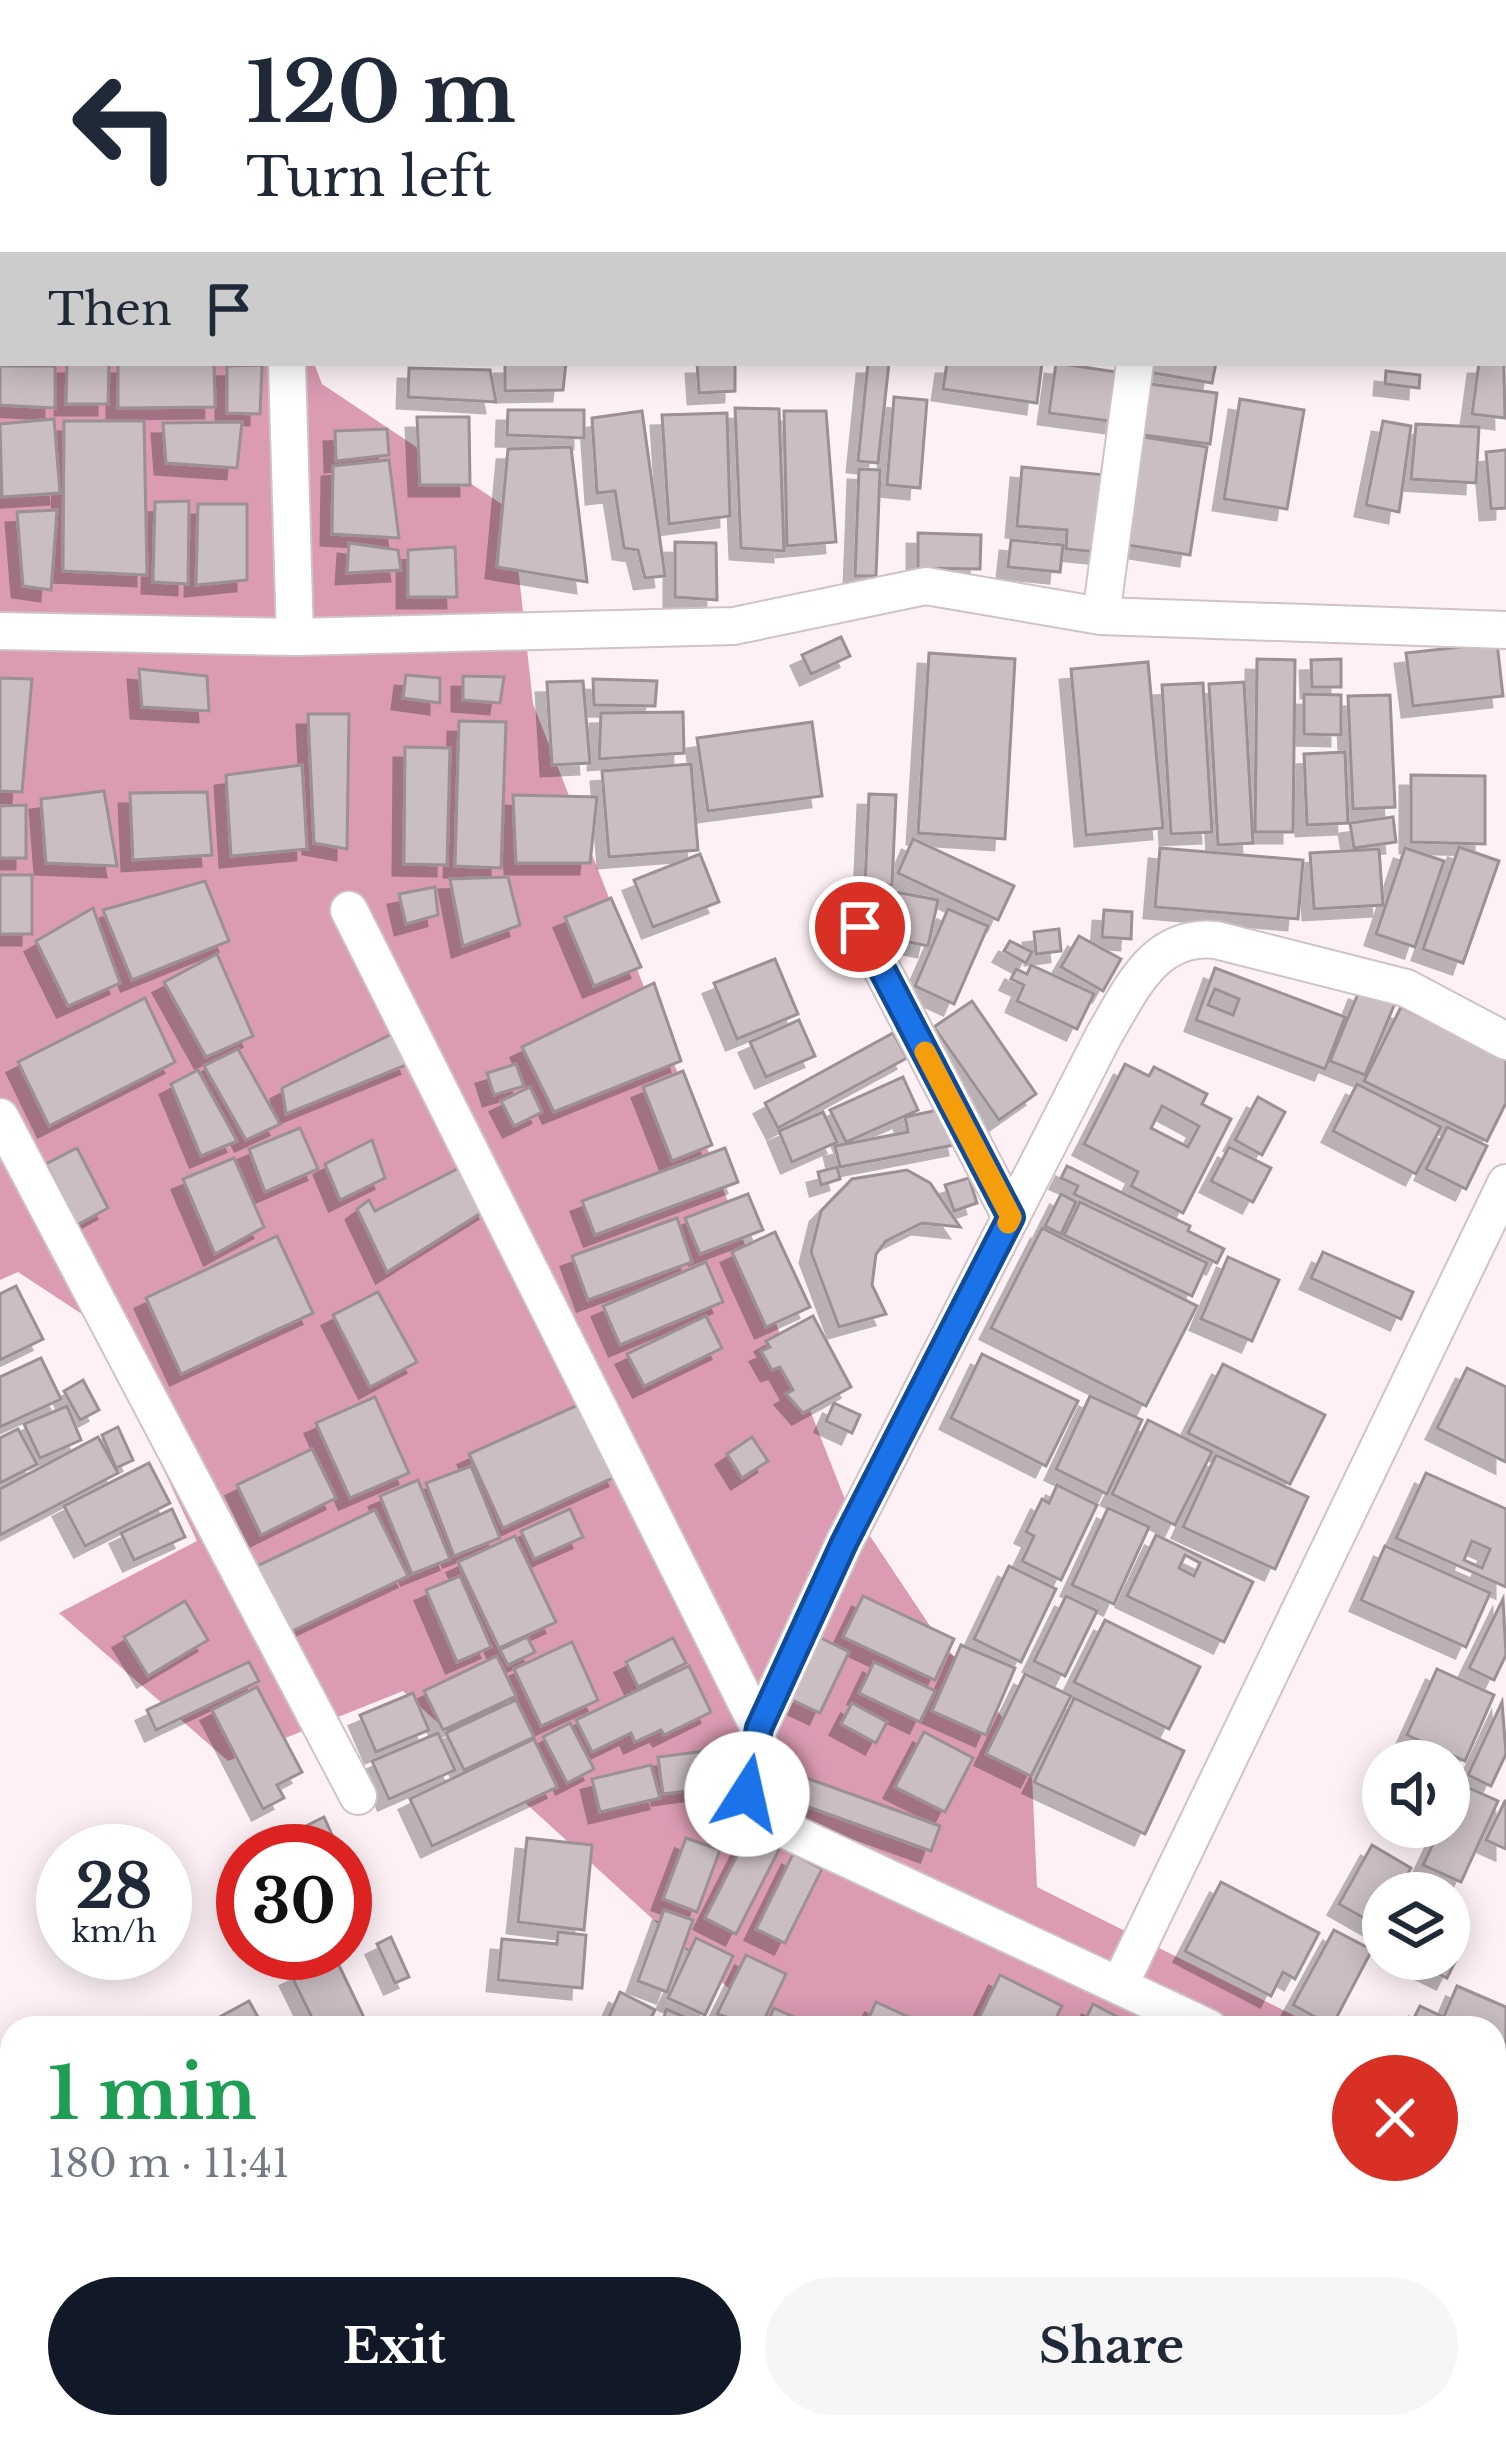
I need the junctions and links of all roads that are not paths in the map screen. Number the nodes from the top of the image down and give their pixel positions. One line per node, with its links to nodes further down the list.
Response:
1 (287, 366): 6 (street)
2 (1135, 366): 3 (street)
3 (1101, 616): 4 (street); 6 (street)
4 (1506, 630)
5 (0, 631): 6 (street)
6 (295, 637)
7 (349, 910): 13 (street)
8 (860, 927): 12 (street)
9 (1506, 1041): 12 (street)
10 (0, 1117): 14 (street)
11 (1506, 1184): 15 (street)
12 (1011, 1217): 13 (street)
13 (759, 1728): 15 (street)
14 (358, 1796)
15 (1119, 1987): 16 (street)
16 (1183, 2016)

